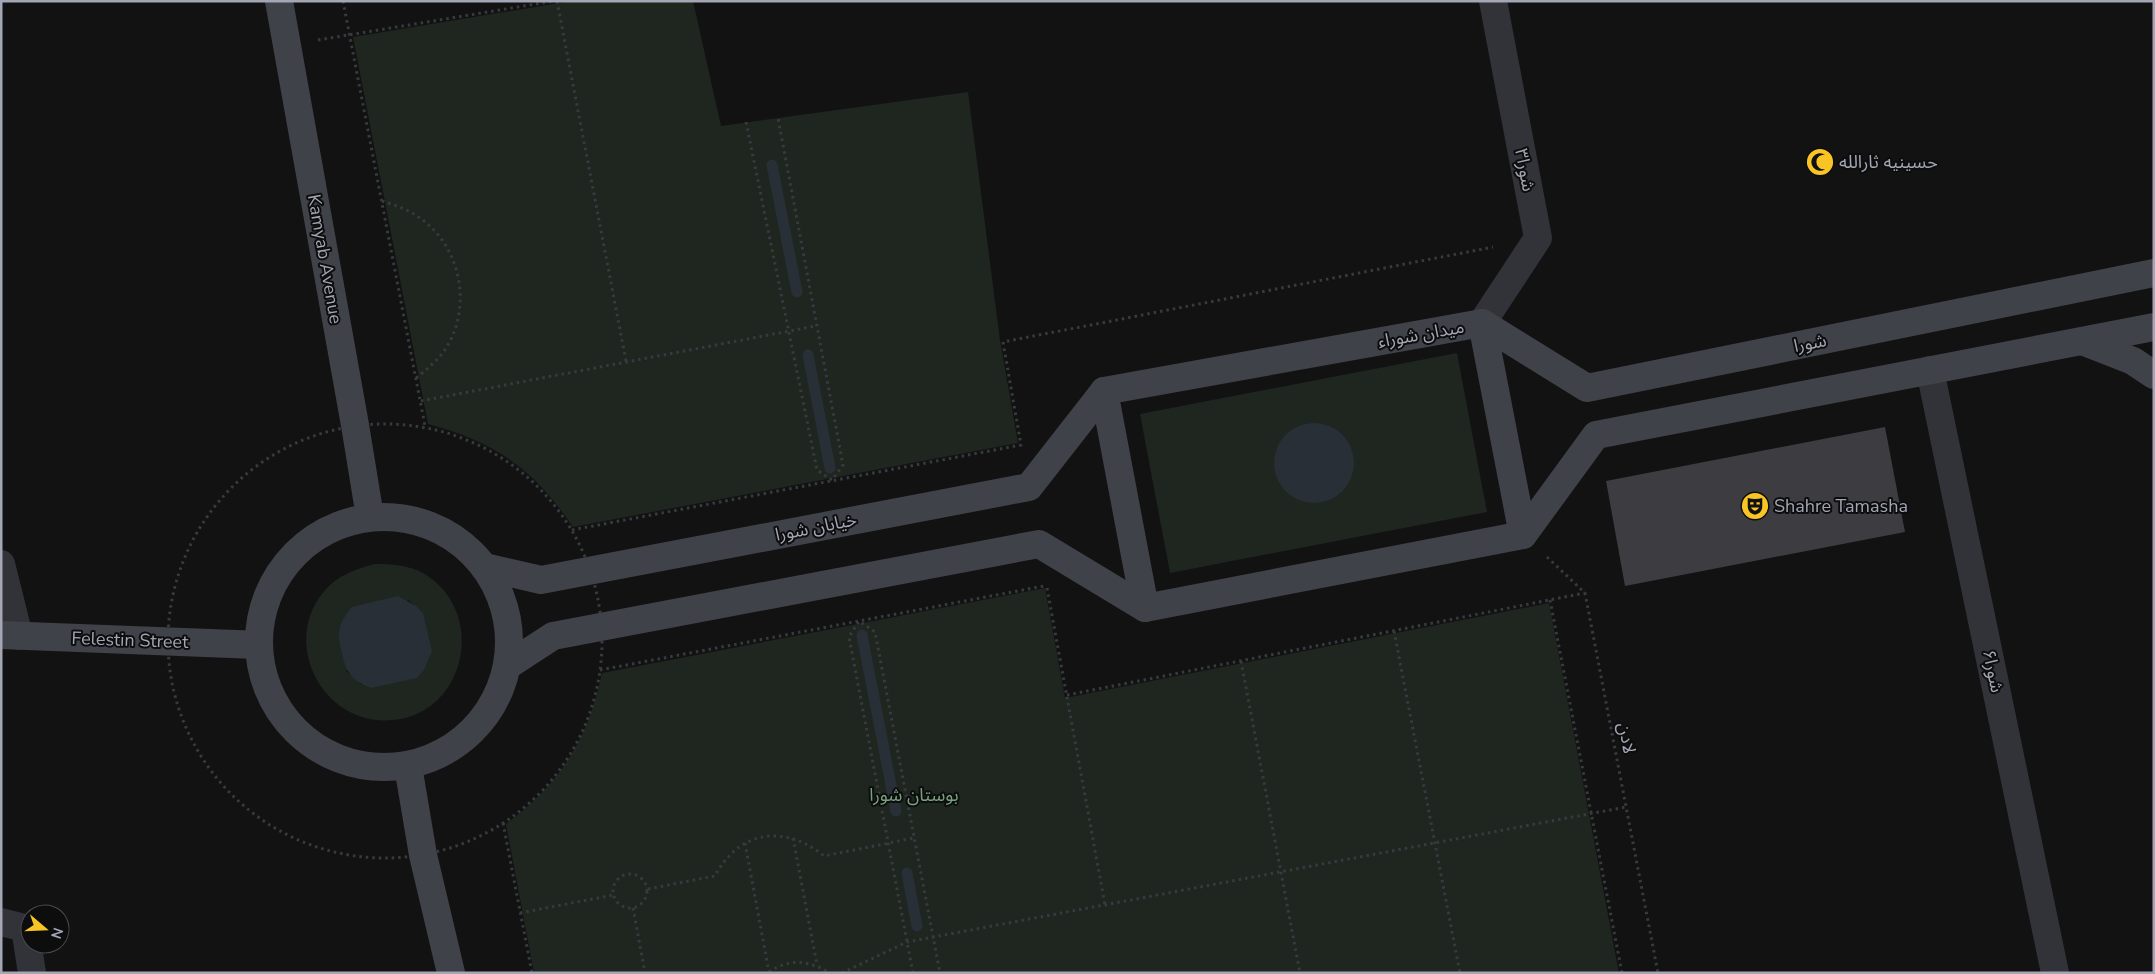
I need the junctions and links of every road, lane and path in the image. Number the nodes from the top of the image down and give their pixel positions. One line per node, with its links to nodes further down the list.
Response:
1 (343, 1): 5 (path)
2 (556, 1): 5 (path); 17 (path)
3 (1493, 1): 10 (street, شورا۳)
4 (281, 2): 6 (main road, Kamyab Avenue)
5 (350, 34): 6 (path); 9 (path)
6 (286, 45): 23 (main road, Kamyab Avenue)
7 (778, 118): 13 (path)
8 (746, 122): 15 (path)
9 (382, 201): 20 (path); 20 (path)
10 (1538, 238): 12 (street); 25 (path)
11 (2154, 273): 12 (main road, شورا)
12 (1482, 324): 21 (main road, میدان شوراء); 28 (main road, میدان شوراء)
13 (816, 326): 15 (path); 25 (path)
14 (2154, 327): 16 (main road)
15 (790, 330): 17 (path); 25 (path)
16 (2082, 341): 18 (main road); 19 (main road)
17 (626, 361): 22 (path)
18 (1930, 370): 28 (main road); 78 (street, شورا۶)
19 (2154, 375)
20 (416, 378): 22 (path)
21 (1104, 391): 31 (main road, خیابان شورا); 34 (main road)
22 (421, 401): 24 (path)
23 (356, 425): 24 (path); 26 (main road, Kamyab Avenue); 39 (path)
24 (426, 426): 27 (path)
25 (832, 480): 27 (path)
26 (370, 517): 30 (main road); 40 (main road)
27 (572, 530): 31 (path)
28 (1523, 535): 32 (path); 34 (main road)
29 (1, 564): 38 (street)
30 (484, 567): 31 (main road, خیابان شورا); 42 (main road)
31 (590, 570): 36 (path)
32 (1585, 593): 33 (path); 46 (path, لادن)
33 (1550, 600): 37 (path); 47 (path)
34 (1145, 608): 36 (main road)
35 (859, 621): 43 (path); 44 (path); 50 (path); 52 (path)
36 (601, 627): 42 (main road); 43 (path)
37 (1394, 631): 41 (path); 53 (path)
38 (10, 636): 39 (main road, Felestin Street)
39 (168, 641): 40 (main road, Felestin Street); 54 (path)
40 (259, 645): 45 (main road)
41 (1240, 661): 44 (path); 55 (path)
42 (507, 666): 45 (main road)
43 (600, 670): 48 (path)
44 (1067, 695): 58 (path)
45 (408, 766): 54 (main road)
46 (1626, 807): 47 (path); 77 (path, لادن)
47 (1592, 813): 53 (path); 76 (path)
48 (503, 823): 54 (path); 60 (path)
49 (793, 837): 51 (path); 52 (path); 64 (path)
50 (914, 838): 52 (path); 62 (path)
51 (745, 843): 56 (path); 65 (path)
52 (888, 843): 63 (path)
53 (1435, 843): 55 (path); 75 (path)
54 (423, 855): 67 (main road)
55 (1281, 872): 58 (path); 74 (path)
56 (648, 889): 57 (path); 59 (path)
57 (613, 895): 59 (path); 60 (path)
58 (1105, 905): 62 (path)
59 (633, 908): 69 (path)
60 (520, 913): 68 (path)
61 (1, 922): 66 (street)
62 (933, 938): 63 (path); 73 (path)
63 (907, 942): 71 (path); 72 (path)
64 (817, 965): 65 (path); 70 (path)
65 (769, 972)
66 (32, 973)
67 (451, 973)
68 (532, 973)
69 (645, 973)
70 (830, 973)
71 (842, 973)
72 (913, 973)
73 (940, 973)
74 (1300, 973)
75 (1460, 973)
76 (1622, 973)
77 (1658, 973)
78 (2055, 973)

